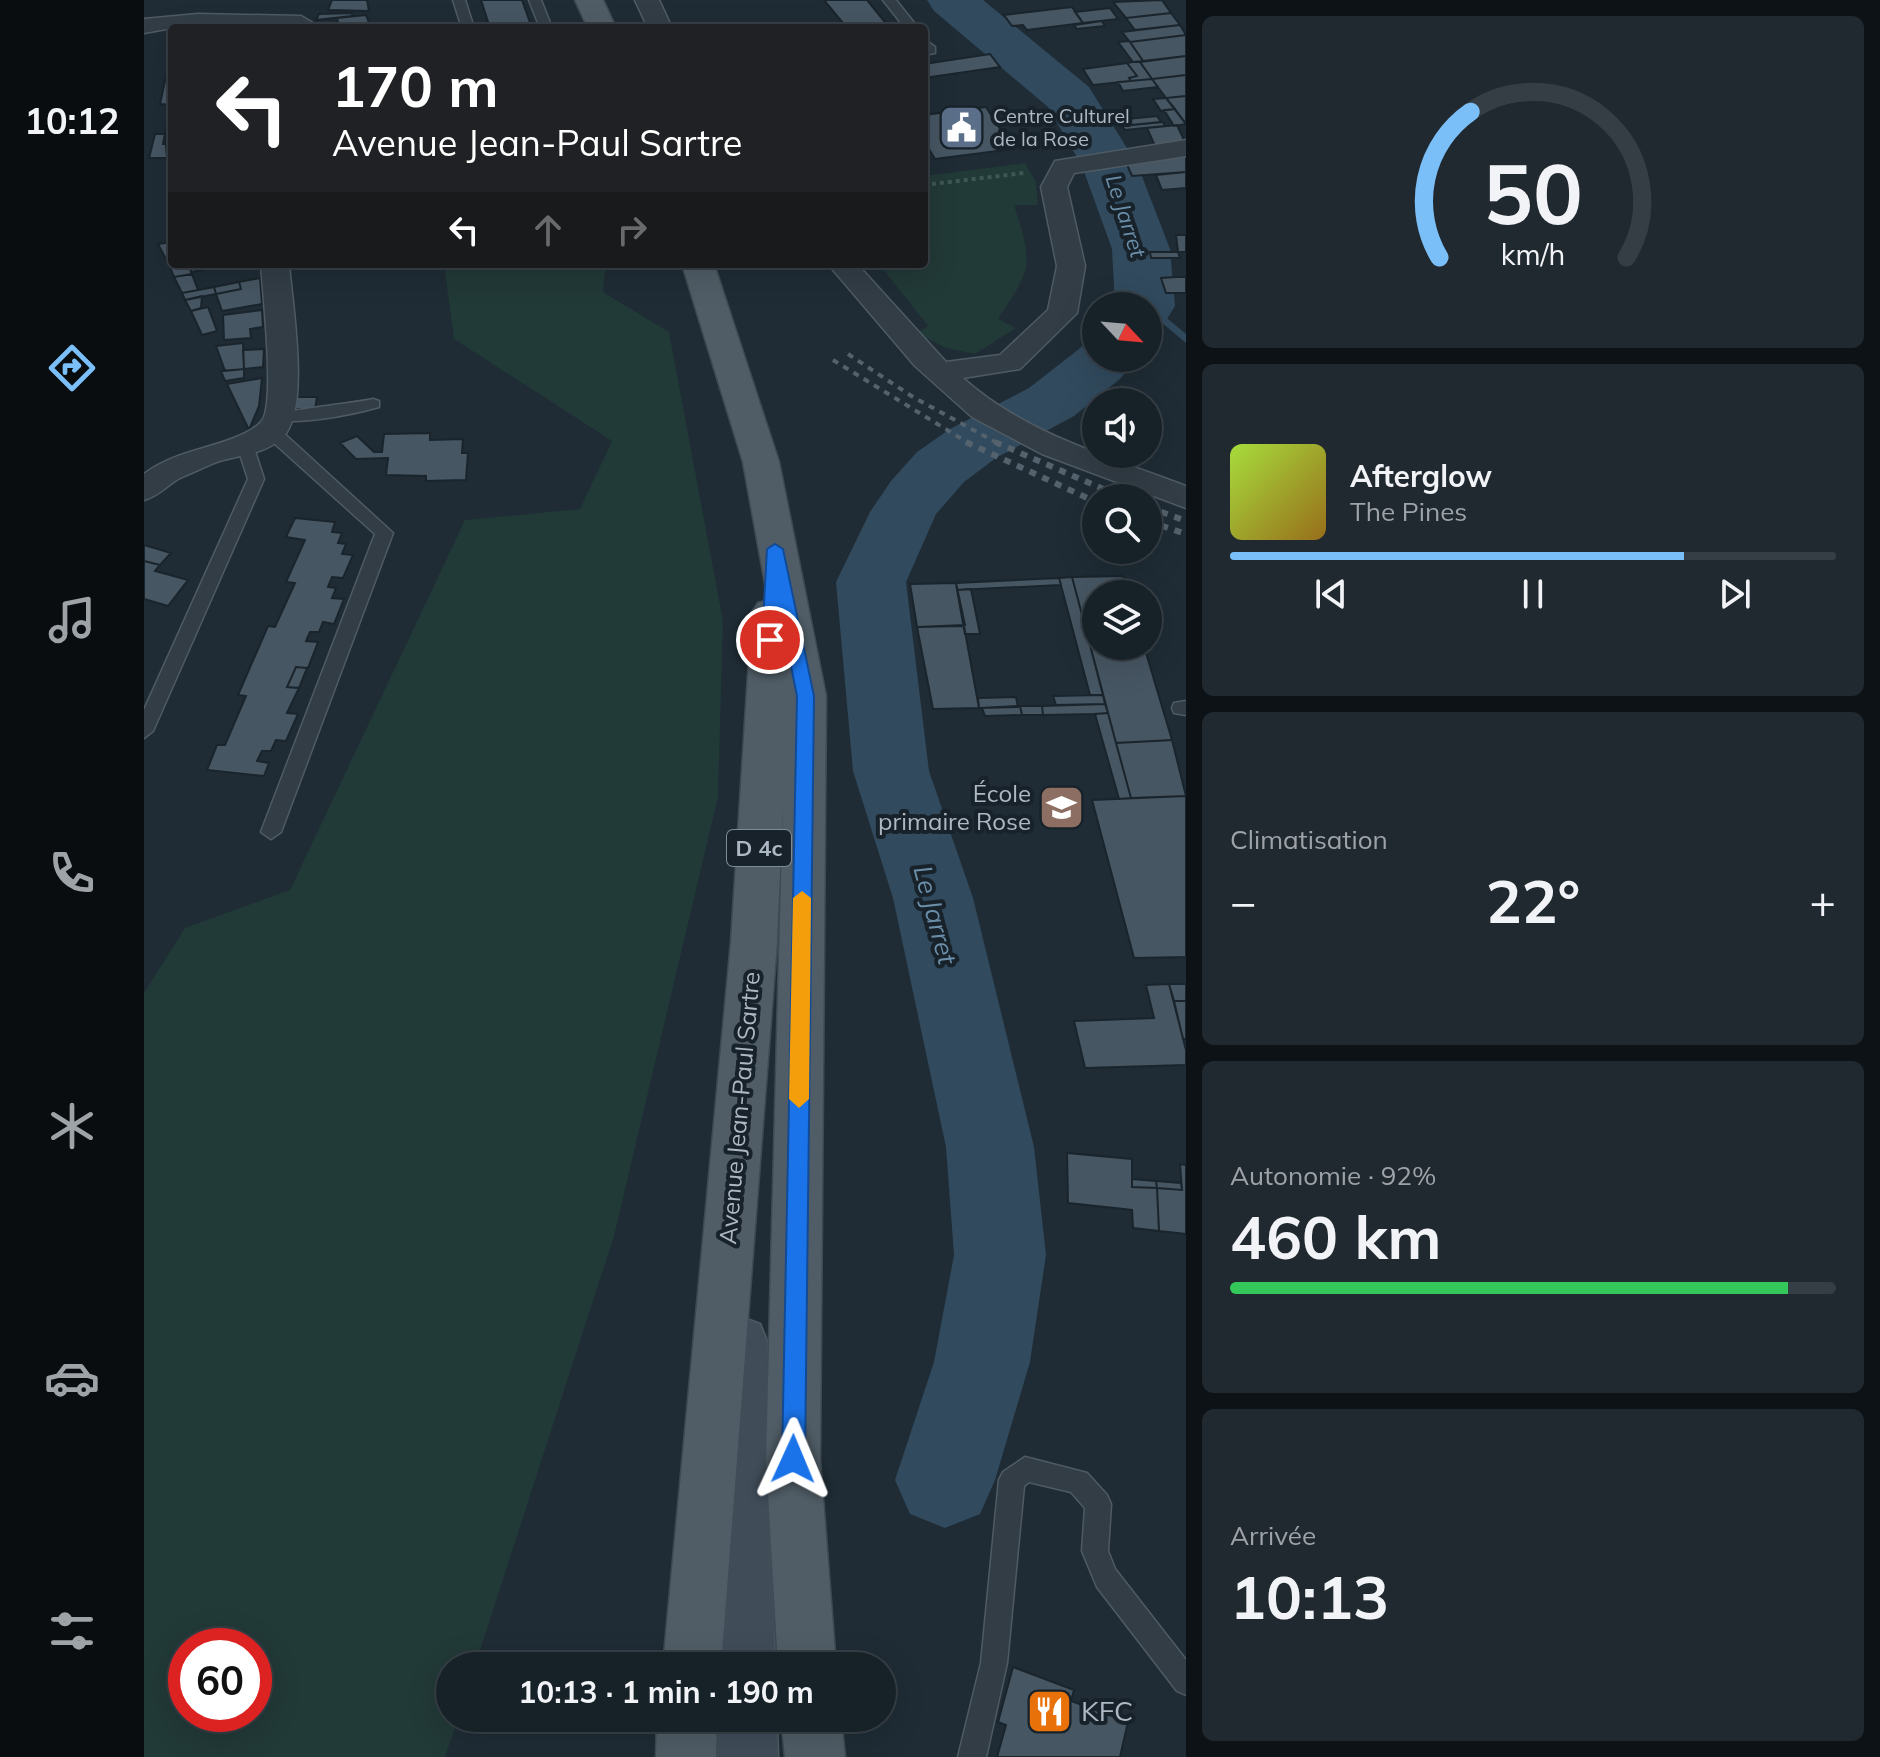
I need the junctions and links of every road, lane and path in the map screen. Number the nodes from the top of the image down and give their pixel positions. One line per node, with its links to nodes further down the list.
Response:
1 (310, 0): 9 (street)
2 (459, 0): 10 (lane)
3 (535, 0): 11 (lane)
4 (589, 0): 12 (main road)
5 (604, 0): 13 (main road)
6 (647, 0): 14 (street)
7 (889, 0): 15 (lane)
8 (259, 24): 16 (street)
9 (301, 24)
10 (467, 24)
11 (544, 24)
12 (600, 24)
13 (613, 24)
14 (658, 24)
15 (909, 24)
16 (144, 26)
17 (1186, 148): 18 (street)
18 (1076, 165): 19 (path); 23 (street)
19 (928, 184)
20 (275, 268): 25 (street)
21 (699, 268): 28 (main road, Avenue Jean-Paul Sartre / D 4c)
22 (845, 268): 23 (street)
23 (942, 372): 27 (street)
24 (373, 404): 25 (lane)
25 (265, 431): 26 (street); 29 (lane); 30 (lane)
26 (144, 490)
27 (1186, 498)
28 (775, 549): 31 (main road, Avenue Jean-Paul Sartre / D 4c); 34 (main road, Avenue Jean-Paul Sartre / D 4c)
29 (144, 731)
30 (271, 832)
31 (737, 1147): 32 (main road, Avenue Jean-Paul Sartre / D 4c); 33 (main road, D 4c)
32 (693, 1652)
33 (746, 1652)
34 (806, 1652)
35 (1186, 1682): 42 (lane)
36 (687, 1732): 39 (main road)
37 (747, 1732): 40 (main road)
38 (812, 1732): 41 (main road)
39 (686, 1757)
40 (748, 1757)
41 (815, 1757)
42 (972, 1757)

